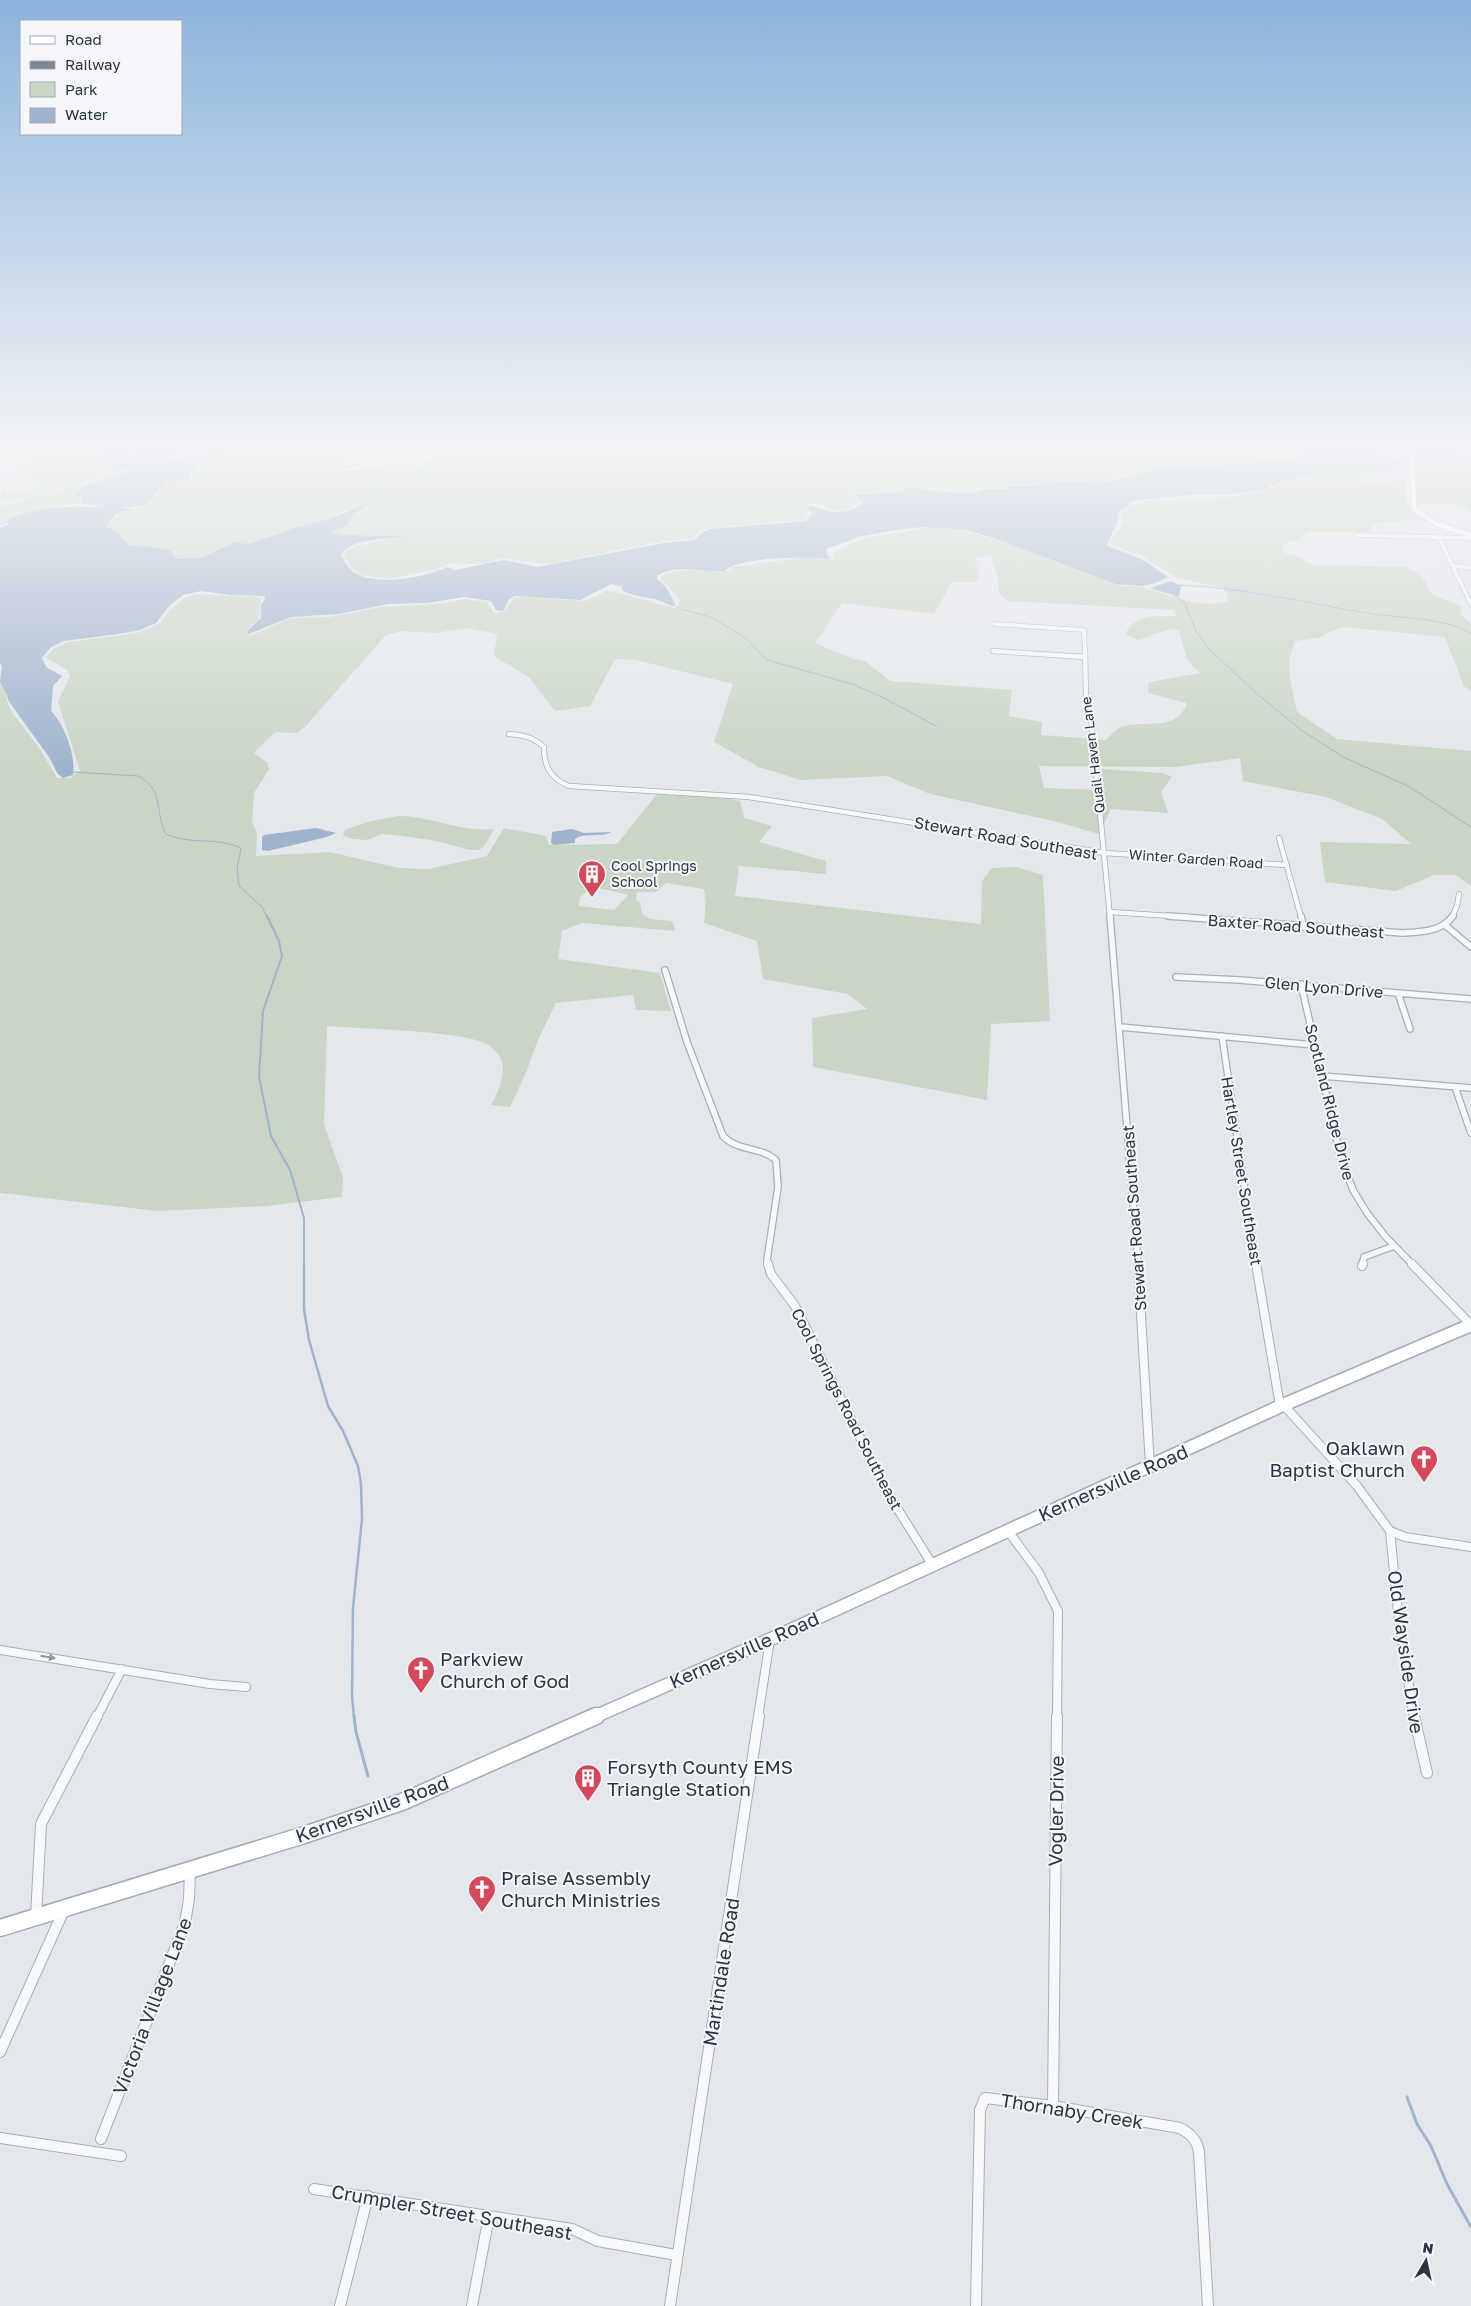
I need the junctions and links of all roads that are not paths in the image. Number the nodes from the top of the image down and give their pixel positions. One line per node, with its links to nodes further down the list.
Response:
1 (1448, 553): 2 (street)
2 (1455, 566): 3 (street); 4 (street)
3 (1471, 568)
4 (1471, 604)
5 (994, 624): 7 (street, Quail Haven Lane)
6 (993, 651): 7 (street)
7 (1085, 657): 10 (street, Quail Haven Lane)
8 (509, 734): 10 (street, Stewart Road Southeast)
9 (1279, 838): 11 (street)
10 (1105, 853): 11 (street, Winter Garden Road); 13 (street, Stewart Road Southeast)
11 (1287, 865): 15 (street)
12 (1459, 894): 14 (street)
13 (1110, 912): 15 (street, Baxter Road Southeast); 22 (street, Stewart Road Southeast)
14 (1445, 925): 15 (street, Baxter Road Southeast); 16 (street)
15 (1304, 927)
16 (1471, 946)
17 (665, 970): 38 (street, Cool Springs Road Southeast)
18 (1176, 977): 19 (street, Glen Lyon Drive)
19 (1301, 984): 20 (street, Glen Lyon Drive); 25 (street, Scotland Ridge Drive)
20 (1398, 993): 21 (street, Glen Lyon Drive); 23 (street)
21 (1471, 999)
22 (1120, 1027): 24 (street); 34 (street, Stewart Road Southeast)
23 (1410, 1029)
24 (1222, 1036): 25 (street); 33 (street, Hartley Street Southeast)
25 (1314, 1044): 26 (street, Scotland Ridge Drive)
26 (1322, 1076): 27 (street); 30 (street, Scotland Ridge Drive)
27 (1455, 1087): 28 (street); 29 (street)
28 (1471, 1088)
29 (1471, 1133)
30 (1394, 1246): 31 (street); 32 (street, Scotland Ridge Drive)
31 (1362, 1266)
32 (1471, 1325): 33 (main road, Kernersville Road)
33 (1283, 1405): 34 (main road, Kernersville Road); 36 (street)
34 (1150, 1466): 35 (main road, Kernersville Road)
35 (1008, 1531): 38 (main road, Kernersville Road); 49 (street, Vogler Drive)
36 (1390, 1531): 37 (street); 43 (street, Old Wayside Drive)
37 (1471, 1547)
38 (932, 1564): 39 (main road, Kernersville Road)
39 (771, 1639): 44 (main road, Kernersville Road); 56 (street, Martindale Road)
40 (0, 1650): 41 (street, one-way to 41)
41 (122, 1670): 42 (street); 46 (street)
42 (246, 1687)
43 (1427, 1773)
44 (190, 1870): 45 (main road, Kernersville Road); 51 (street, Victoria Village Lane)
45 (65, 1909): 46 (main road, Kernersville Road); 48 (street)
46 (36, 1917): 47 (main road, Kernersville Road)
47 (0, 1928)
48 (0, 2052)
49 (1053, 2106): 60 (street, Thornaby Creek); 61 (street, Thornaby Creek)
50 (0, 2138): 52 (street)
51 (101, 2139)
52 (122, 2156)
53 (314, 2189): 54 (street, Crumpler Street Southeast)
54 (368, 2196): 55 (street, Crumpler Street Southeast); 57 (street)
55 (489, 2216): 56 (street, Crumpler Street Southeast); 58 (street)
56 (676, 2255): 59 (street, Martindale Road)
57 (340, 2306)
58 (472, 2306)
59 (670, 2306)
60 (976, 2306)
61 (1208, 2306)

